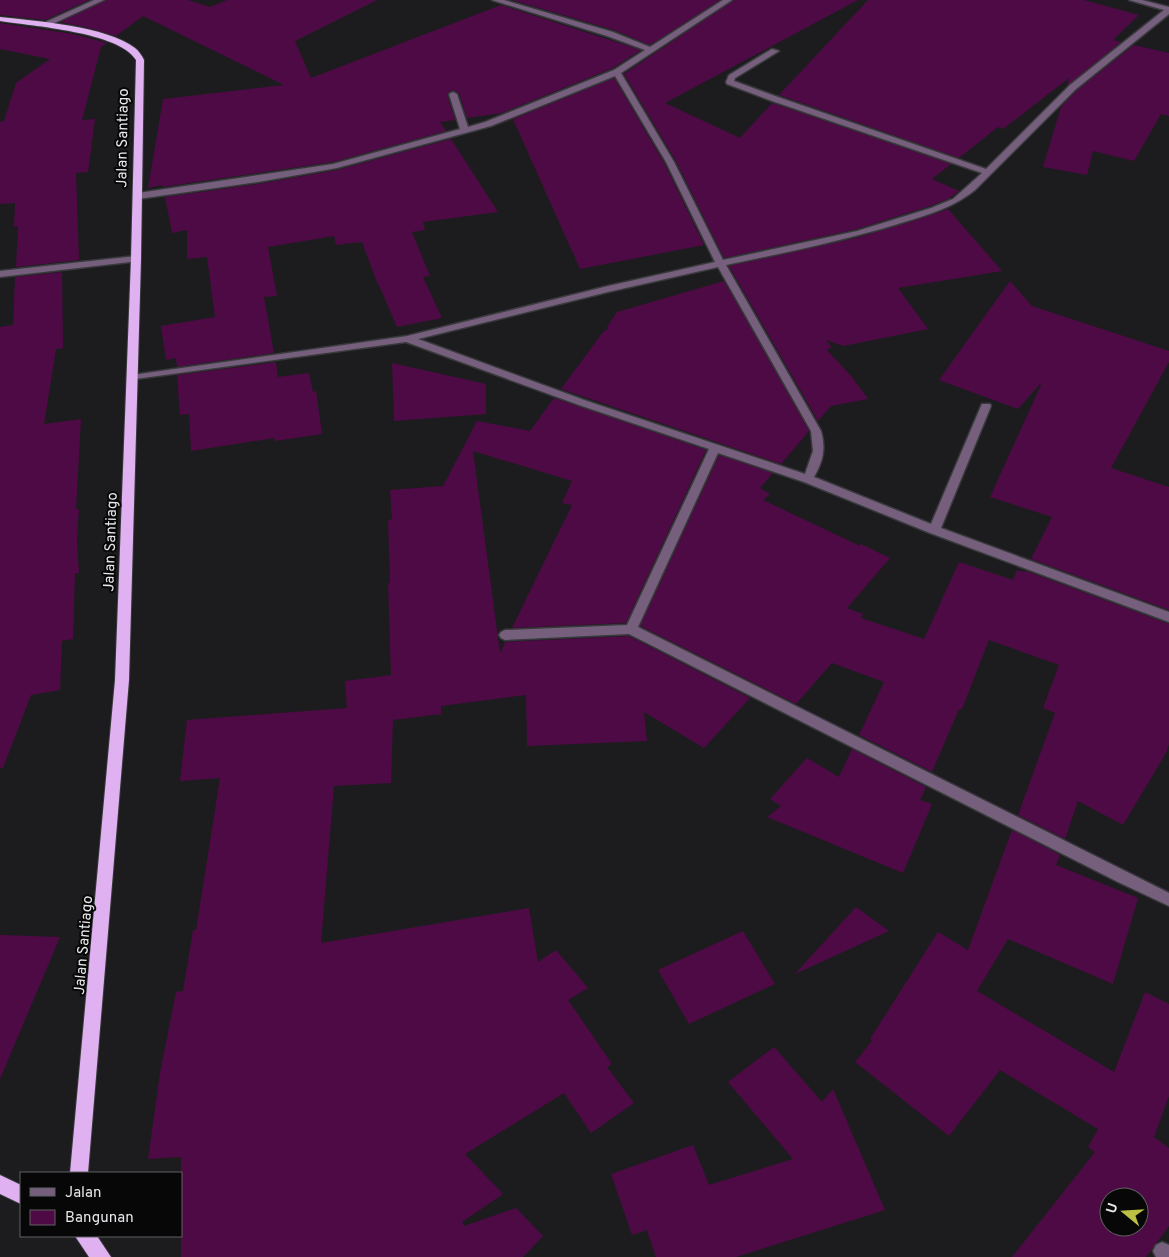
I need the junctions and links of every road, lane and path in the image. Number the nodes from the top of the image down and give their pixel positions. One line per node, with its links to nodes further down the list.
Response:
1 (100, 0): 7 (street)
2 (496, 0): 8 (street)
3 (728, 0): 8 (street)
4 (1133, 0): 5 (street)
5 (1169, 9): 13 (street)
6 (0, 19): 7 (highway, Jalan Santiago)
7 (44, 25): 14 (highway, Jalan Santiago)
8 (651, 50): 10 (street)
9 (775, 51): 13 (street)
10 (617, 72): 12 (street); 16 (street)
11 (454, 94): 12 (street)
12 (465, 130): 14 (street)
13 (986, 172): 16 (street)
14 (138, 196): 15 (highway, Jalan Santiago)
15 (136, 259): 17 (street); 19 (highway, Jalan Santiago)
16 (720, 263): 18 (street); 22 (street)
17 (0, 274)
18 (407, 339): 19 (street); 21 (street)
19 (132, 378): 28 (highway, Jalan Santiago)
20 (986, 406): 23 (street)
21 (715, 448): 22 (street); 25 (street)
22 (808, 479): 23 (street)
23 (934, 530): 24 (street)
24 (1169, 617)
25 (631, 629): 26 (street); 27 (street)
26 (505, 635)
27 (1169, 900)
28 (80, 1172)
29 (0, 1184): 30 (highway)
30 (20, 1194)
31 (86, 1237): 32 (highway)
32 (102, 1257)

